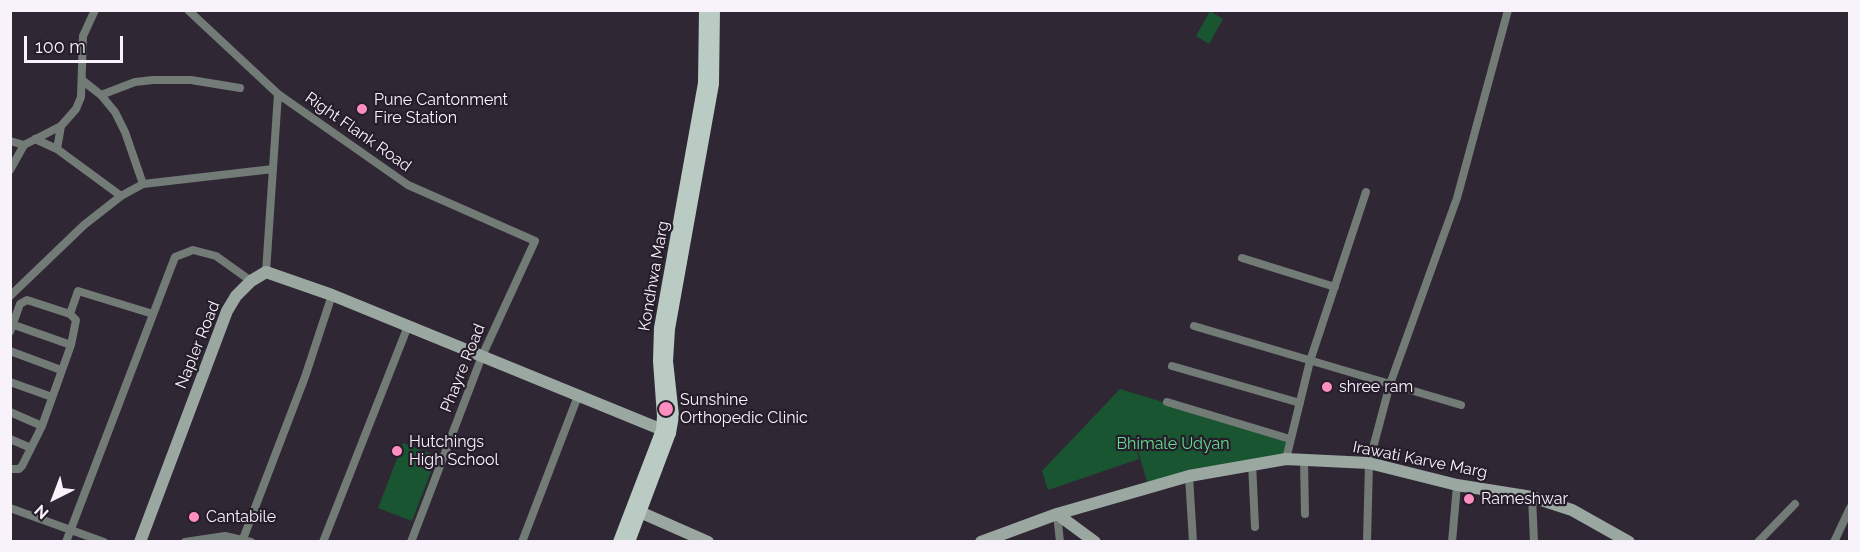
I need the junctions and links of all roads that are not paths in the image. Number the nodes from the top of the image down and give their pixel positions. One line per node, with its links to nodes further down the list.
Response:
1 (95, 10): 6 (street)
2 (188, 10): 8 (street, Right Flank Road)
3 (705, 10): 47 (main road, Kondhwa Marg)
4 (714, 10): 47 (main road, Kondhwa Marg)
5 (1508, 10): 39 (street)
6 (82, 80): 9 (street); 10 (street)
7 (240, 88): 9 (street)
8 (278, 94): 15 (street); 20 (street, Right Flank Road)
9 (101, 95): 17 (street)
10 (61, 126): 11 (street); 14 (street)
11 (35, 139): 13 (street); 14 (street)
12 (10, 141): 13 (street)
13 (24, 145): 16 (street)
14 (57, 149): 19 (street)
15 (273, 169): 17 (street); 22 (street)
16 (10, 170)
17 (143, 184): 19 (street)
18 (1366, 192): 24 (street)
19 (121, 196): 26 (street)
20 (535, 242): 34 (street, Phayre Road)
21 (1242, 258): 24 (street)
22 (266, 272): 23 (street, Napler Road); 25 (street)
23 (251, 281): 28 (street); 70 (street, Napler Road)
24 (1335, 286): 35 (street)
25 (332, 295): 29 (street); 67 (street)
26 (10, 296)
27 (70, 314): 28 (street); 31 (street); 32 (street)
28 (153, 314): 66 (street)
29 (408, 326): 34 (street); 72 (street)
30 (1194, 327): 35 (street)
31 (12, 328): 32 (street)
32 (71, 345): 37 (street)
33 (10, 351): 37 (street)
34 (482, 357): 40 (street); 73 (street, Phayre Road)
35 (1311, 361): 39 (street); 43 (street)
36 (1172, 366): 43 (street)
37 (61, 370): 41 (street)
38 (10, 382): 41 (street)
39 (1390, 384): 44 (street); 54 (street)
40 (578, 396): 47 (street); 74 (street)
41 (52, 397): 46 (street)
42 (1167, 402): 48 (street)
43 (1300, 403): 48 (street)
44 (1461, 405)
45 (10, 412): 46 (street)
46 (42, 426): 50 (street)
47 (666, 431): 62 (main road, Kondhwa Marg)
48 (1290, 438): 51 (street)
49 (10, 439): 50 (street)
50 (31, 448): 55 (street)
51 (1286, 459): 52 (street, Irawati Karve Marg); 53 (street, Irawati Karve Marg)
52 (1304, 460): 54 (street, Irawati Karve Marg); 64 (street)
53 (1252, 463): 56 (street, Irawati Karve Marg); 65 (street)
54 (1369, 463): 57 (street, Irawati Karve Marg); 82 (street)
55 (10, 469)
56 (1189, 476): 63 (street, Irawati Karve Marg); 81 (street)
57 (1458, 485): 58 (street, Irawati Karve Marg); 83 (street)
58 (1532, 497): 84 (street); 85 (street, Irawati Karve Marg)
59 (1795, 504): 86 (street)
60 (10, 508): 66 (street)
61 (1850, 508): 87 (street)
62 (637, 510): 75 (main road, Kondhwa Marg); 76 (main road, Kondhwa Marg); 77 (street)
63 (1057, 514): 78 (street, Irawati Karve Marg); 79 (street); 80 (street)
64 (1305, 514)
65 (1255, 527)
66 (70, 529): 68 (street); 69 (street)
67 (247, 540): 71 (street)
68 (66, 542)
69 (104, 542)
70 (140, 542)
71 (185, 542)
72 (323, 542)
73 (411, 542)
74 (522, 542)
75 (619, 542)
76 (629, 542)
77 (708, 542)
78 (981, 542)
79 (1060, 542)
80 (1095, 542)
81 (1193, 542)
82 (1367, 542)
83 (1452, 542)
84 (1534, 542)
85 (1629, 542)
86 (1758, 542)
87 (1834, 542)

